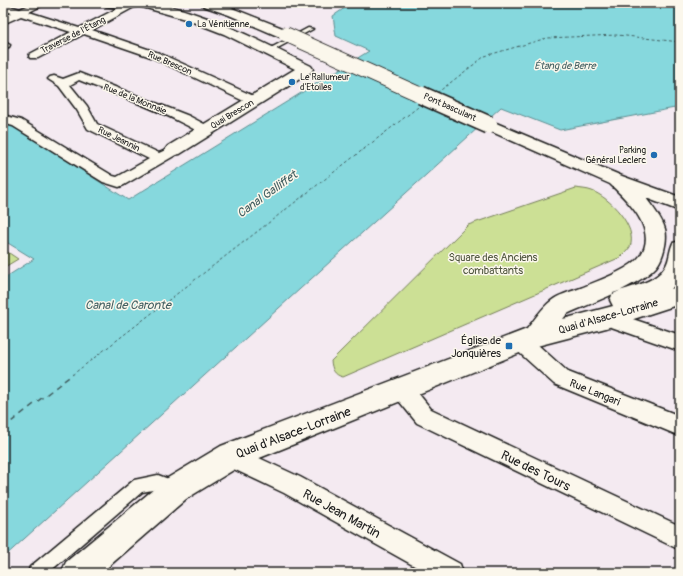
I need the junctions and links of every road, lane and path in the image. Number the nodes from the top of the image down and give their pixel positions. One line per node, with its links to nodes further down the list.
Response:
1 (42, 3): 6 (street)
2 (110, 3): 3 (main road, Quai Brescon)
3 (137, 3): 9 (street, Traverse de l'Étang); 10 (main road, Quai Brescon)
4 (206, 3): 18 (main road, Pont basculant, bridge)
5 (3, 7): 6 (street, Rue Brescon)
6 (22, 13): 7 (street); 9 (street, Rue Brescon)
7 (3, 22)
8 (310, 29): 10 (lane)
9 (81, 31): 11 (street, Traverse de l'Étang); 13 (street, Rue Brescon)
10 (270, 50): 13 (main road, Quai Brescon)
11 (34, 56)
12 (58, 81): 15 (street, Rue de la Monnaie); 17 (street, Rue Jeannin)
13 (254, 101): 15 (main road, Quai Brescon)
14 (3, 119): 17 (street, Quai Brescon)
15 (206, 130): 16 (main road, Quai Brescon)
16 (174, 150): 17 (street, Quai Brescon)
17 (159, 158)
18 (610, 177): 19 (main road, Pont basculant); 23 (main road, Quai d'Alsace-Lorraine)
19 (680, 204)
20 (680, 249): 23 (main road)
21 (680, 295): 22 (main road, Quai d'Alsace-Lorraine)
22 (606, 318): 23 (main road, Quai d'Alsace-Lorraine); 24 (street)
23 (528, 338): 25 (main road, Quai d'Alsace-Lorraine); 26 (street, Rue Langari)
24 (680, 343)
25 (402, 389): 27 (main road, Quai d'Alsace-Lorraine); 29 (street, Rue des Tours)
26 (680, 426)
27 (231, 456): 28 (main road, Quai d'Alsace-Lorraine); 32 (street, Rue Jean Martin)
28 (176, 489): 30 (lane); 31 (main road, Quai d'Alsace-Lorraine)
29 (680, 538)
30 (36, 573)
31 (77, 573)
32 (451, 573)

